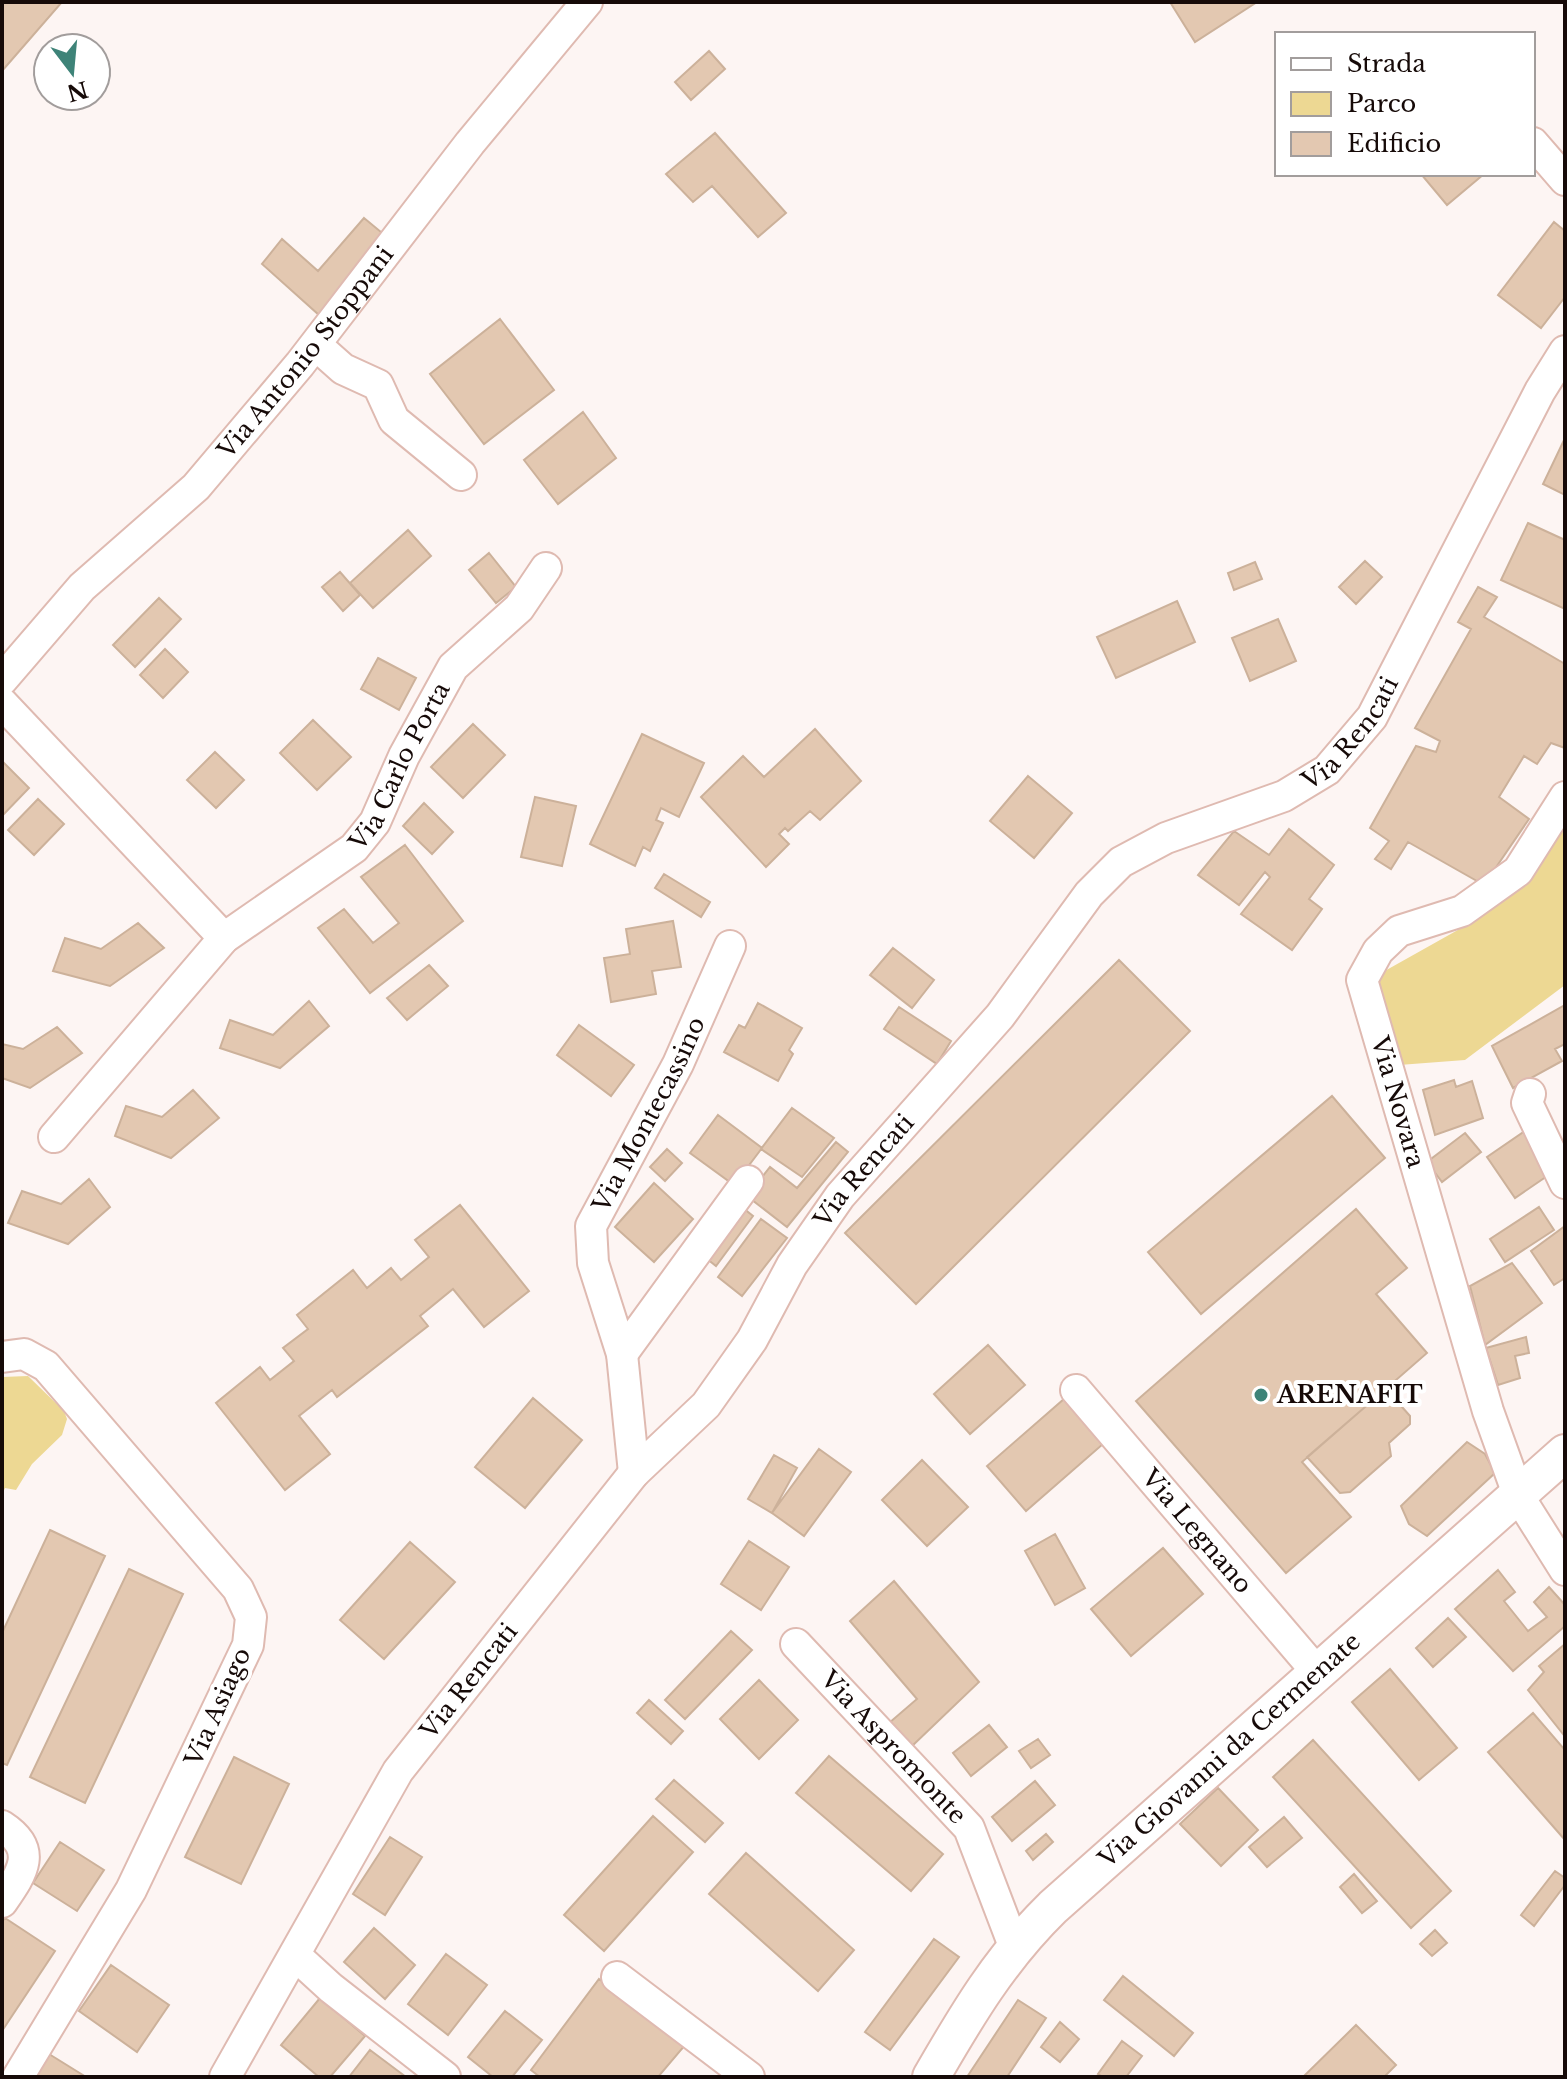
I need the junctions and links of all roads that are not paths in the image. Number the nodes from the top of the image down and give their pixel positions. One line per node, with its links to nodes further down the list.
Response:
1 (587, 2): 4 (street, Via Antonio Stoppani)
2 (1535, 145): 3 (street)
3 (1565, 180)
4 (316, 345): 6 (street); 8 (street, Via Antonio Stoppani)
5 (1565, 351): 21 (street, Via Rencati)
6 (461, 475)
7 (546, 568): 11 (street, Via Carlo Porta)
8 (2, 680)
9 (2, 703): 11 (street)
10 (1565, 797): 22 (street, Via Novara)
11 (224, 938): 14 (street, Via Carlo Porta)
12 (730, 946): 17 (street, Via Montecassino)
13 (1530, 1094): 16 (street)
14 (54, 1137)
15 (748, 1181): 17 (street)
16 (1565, 1183)
17 (622, 1354): 21 (street, Via Montecassino)
18 (2, 1357): 31 (street, Via Asiago)
19 (1076, 1390): 25 (street, Via Legnano)
20 (1565, 1453): 22 (main road, Via Giovanni da Cermenate)
21 (634, 1473): 29 (street, Via Rencati)
22 (1519, 1497): 23 (street); 25 (main road, Via Giovanni da Cermenate)
23 (1565, 1570)
24 (796, 1644): 28 (street, Via Aspromonte)
25 (1317, 1672): 28 (main road, Via Giovanni da Cermenate)
26 (2, 1826): 27 (street)
27 (2, 1902)
28 (1014, 1946): 35 (main road, Via Giovanni da Cermenate)
29 (296, 1956): 32 (street, Via Rencati); 33 (street)
30 (617, 1977): 34 (street)
31 (18, 2077)
32 (225, 2077)
33 (445, 2077)
34 (749, 2077)
35 (931, 2077)

